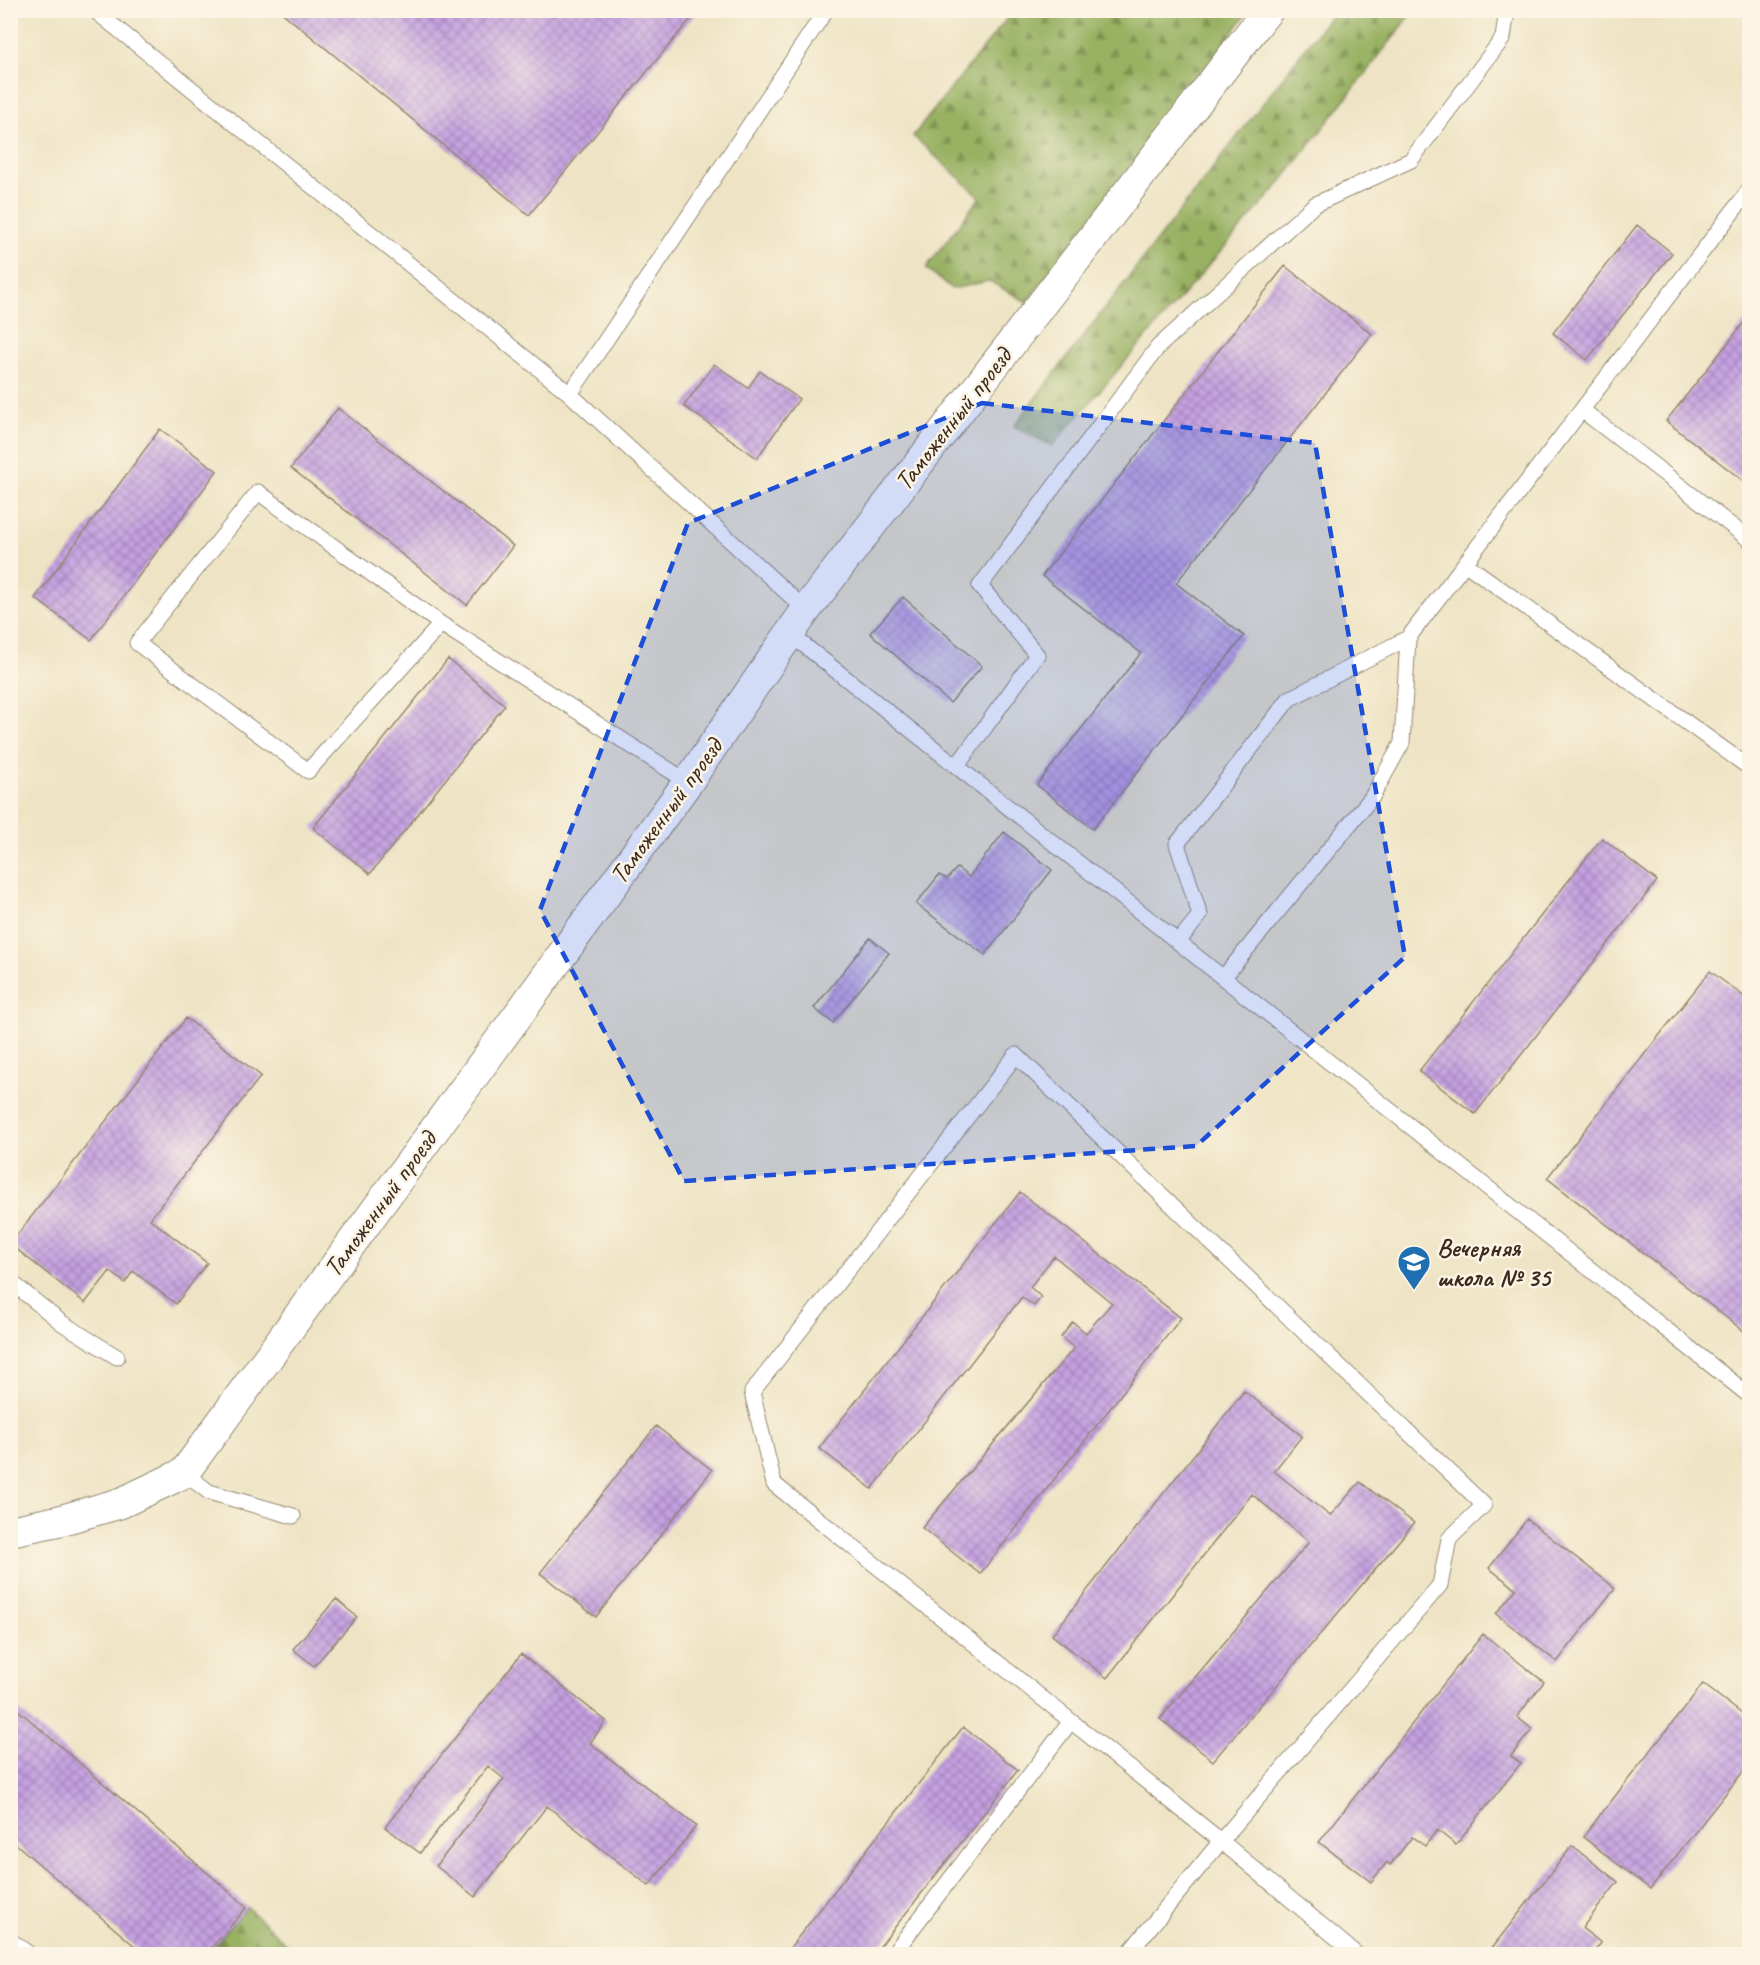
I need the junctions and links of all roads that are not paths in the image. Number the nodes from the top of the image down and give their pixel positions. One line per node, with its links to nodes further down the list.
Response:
1 (94, 10): 6 (lane)
2 (826, 10): 6 (lane)
3 (1268, 10): 10 (street, Таможенный проезд)
4 (1507, 10): 13 (lane)
5 (1749, 189): 7 (lane)
6 (570, 394): 10 (lane)
7 (1582, 410): 8 (lane); 9 (lane)
8 (1749, 540)
9 (1466, 564): 12 (lane); 14 (lane)
10 (798, 622): 13 (lane); 15 (street, Таможенный проезд)
11 (441, 624): 11 (lane); 15 (lane)
12 (1408, 638): 16 (lane); 17 (lane)
13 (957, 766): 16 (lane)
14 (1749, 768)
15 (688, 782): 21 (street, Таможенный проезд)
16 (1178, 942): 17 (lane)
17 (1223, 978): 20 (lane)
18 (10, 1281): 19 (lane)
19 (117, 1357)
20 (1749, 1396)
21 (184, 1473): 22 (lane); 23 (street, Таможенный проезд)
22 (293, 1516)
23 (10, 1531)
24 (1071, 1721): 25 (lane); 25 (lane); 28 (lane)
25 (1221, 1841): 29 (lane); 30 (lane)
26 (10, 1940): 27 (lane)
27 (29, 1954)
28 (893, 1954)
29 (1128, 1954)
30 (1356, 1954)

